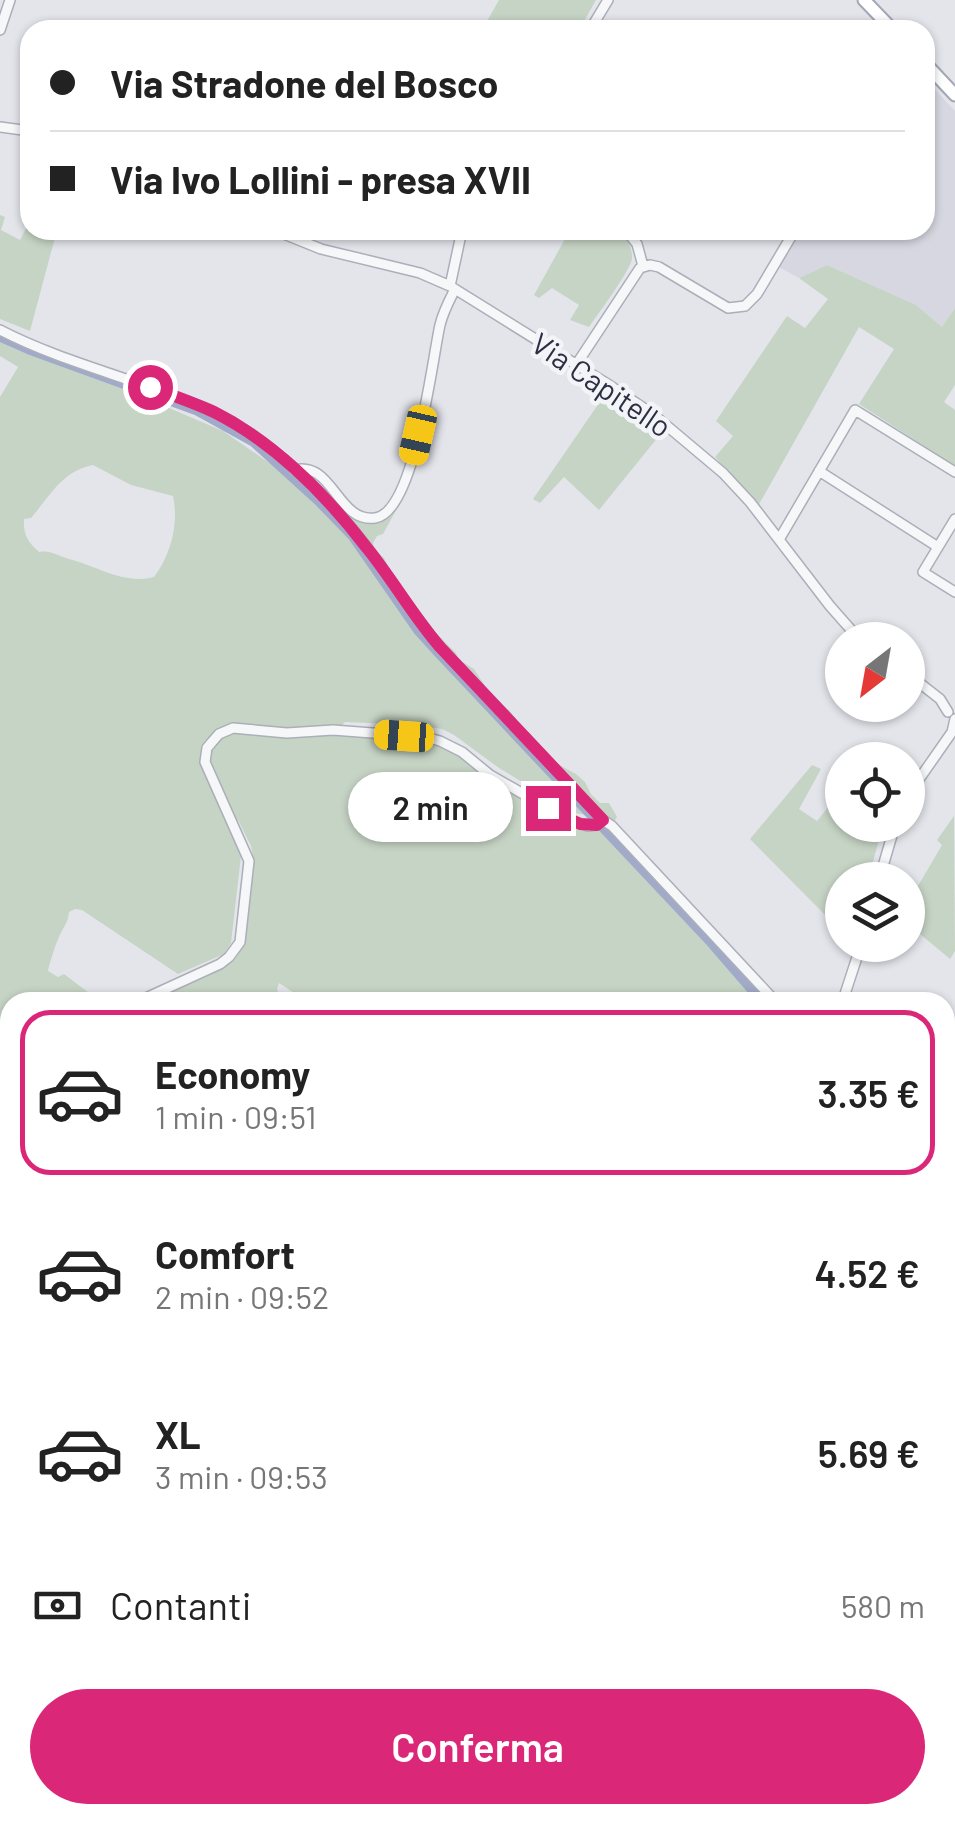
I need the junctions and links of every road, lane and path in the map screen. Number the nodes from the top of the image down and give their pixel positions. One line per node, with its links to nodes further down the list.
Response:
1 (10, 0): 4 (street)
2 (864, 0): 3 (main road)
3 (883, 20)
4 (0, 30)
5 (935, 73): 6 (main road)
6 (955, 94)
7 (299, 240): 12 (street, Via Capitello)
8 (460, 240): 12 (street)
9 (634, 240): 11 (street)
10 (789, 240): 11 (street)
11 (644, 266): 14 (street)
12 (452, 288): 14 (street, Via Capitello); 15 (street)
13 (0, 330): 15 (street)
14 (576, 365): 19 (street, Via Capitello)
15 (294, 470): 27 (street)
16 (820, 471): 17 (street); 19 (street); 20 (street)
17 (955, 472)
18 (955, 519): 20 (street)
19 (780, 538): 22 (street, Via Capitello)
20 (938, 547): 21 (street)
21 (955, 592)
22 (844, 622)
23 (925, 684): 24 (street)
24 (948, 698): 25 (street)
25 (952, 718): 26 (street)
26 (925, 766)
27 (600, 822): 29 (street); 30 (street)
28 (855, 962): 31 (street)
29 (159, 992)
30 (767, 992)
31 (847, 992)

